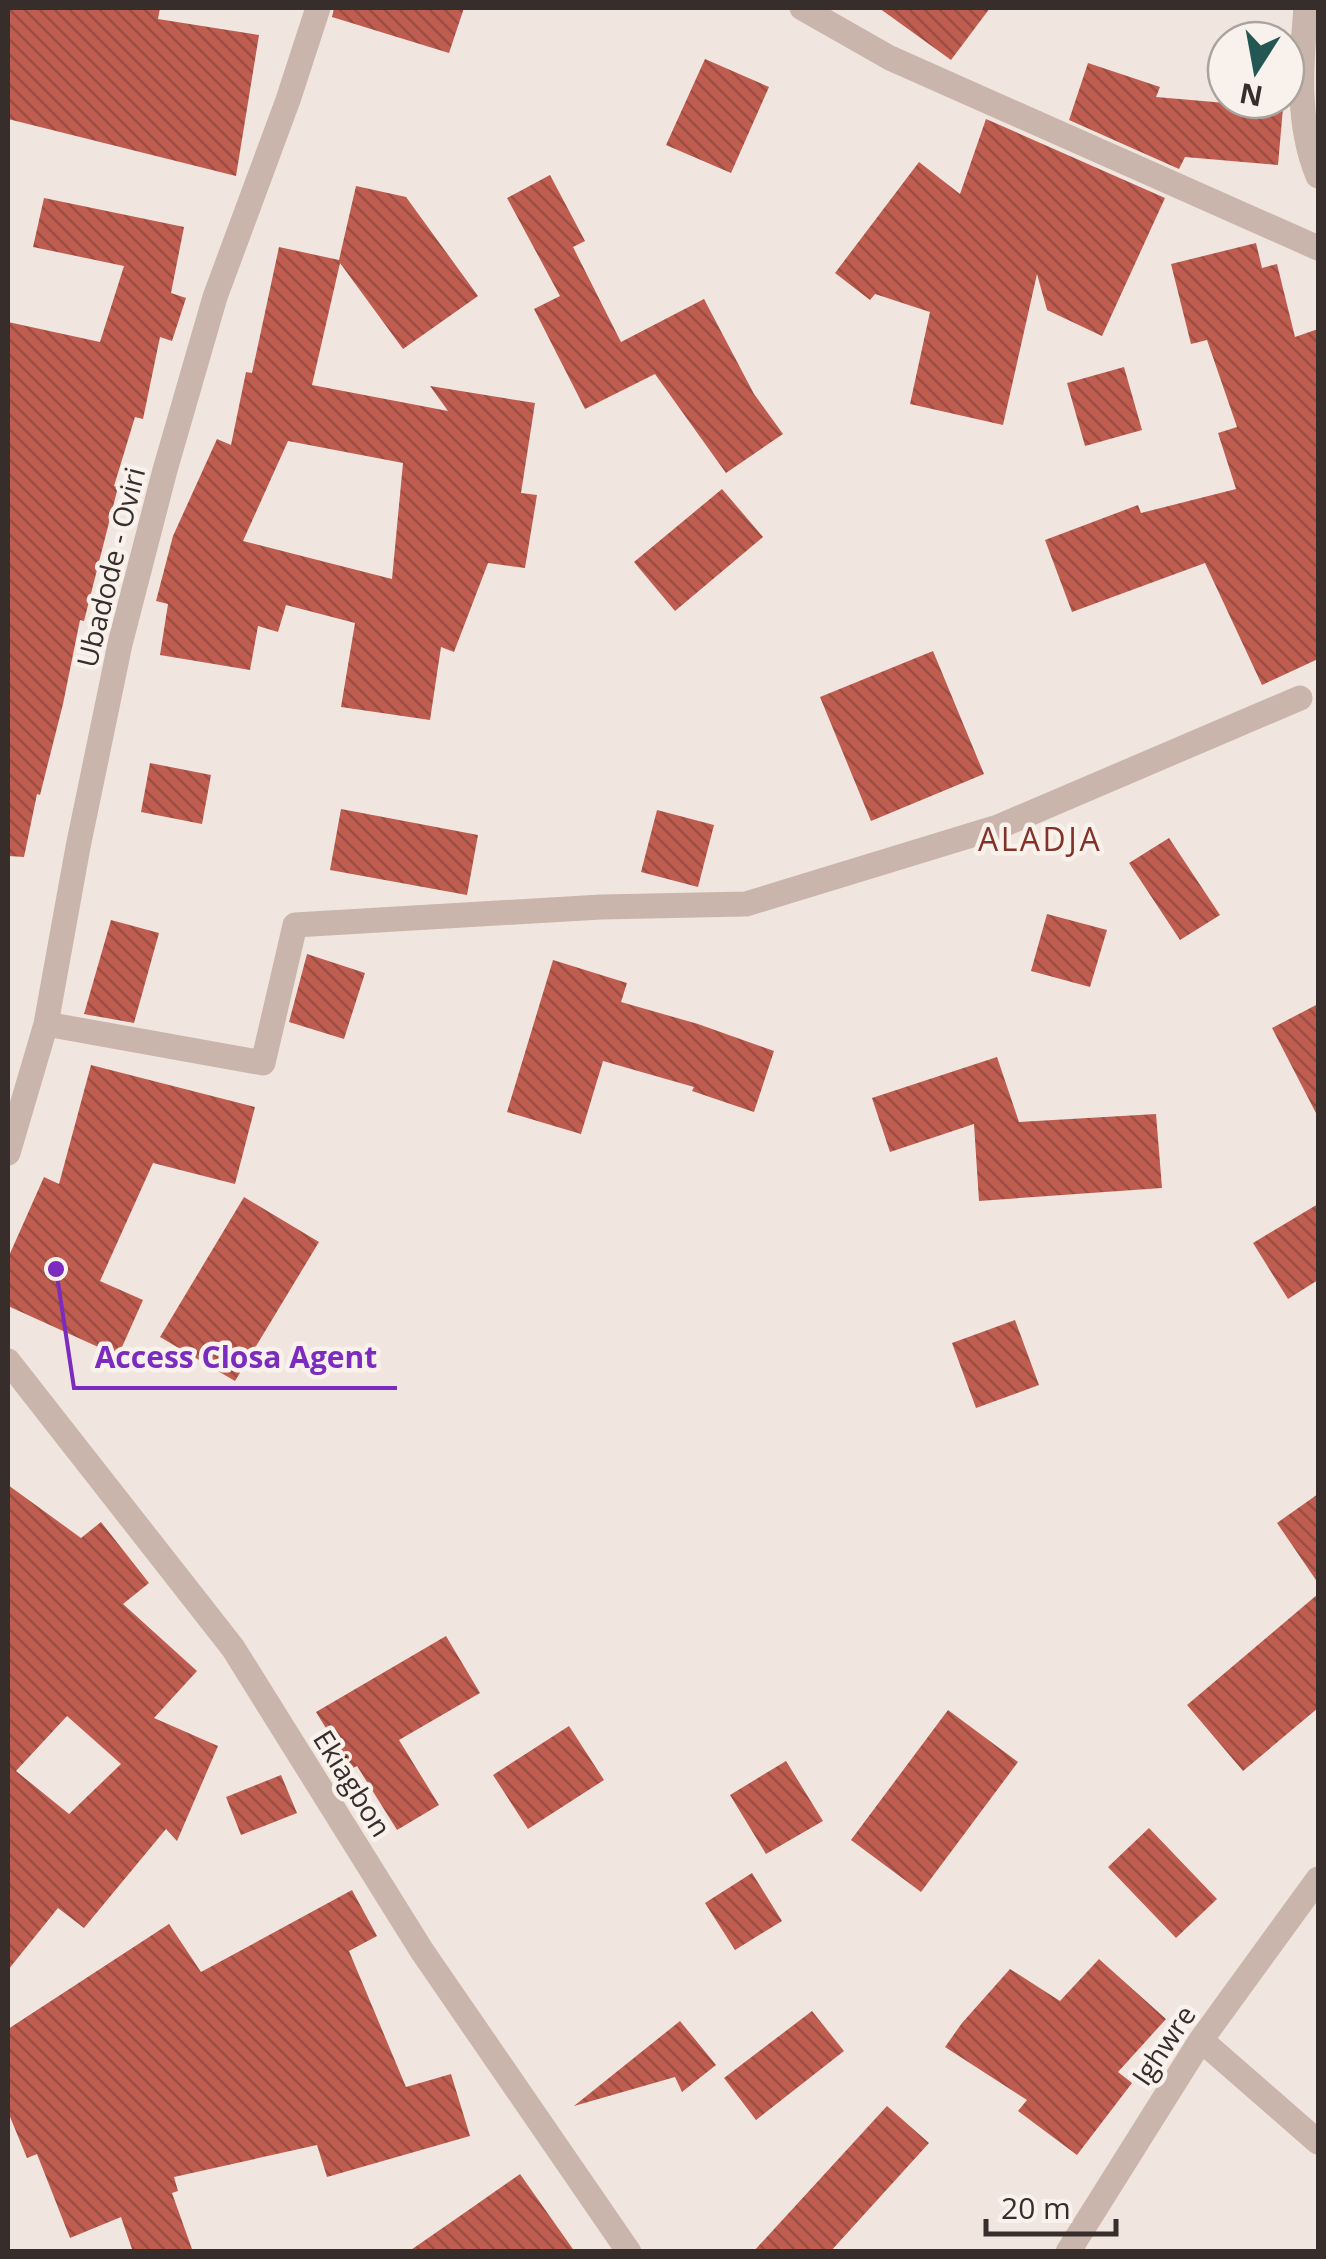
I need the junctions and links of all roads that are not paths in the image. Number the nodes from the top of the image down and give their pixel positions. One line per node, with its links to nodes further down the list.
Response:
1 (318, 8): 7 (street, Ubadode - Oviri)
2 (802, 8): 5 (street)
3 (1306, 8): 4 (street)
4 (1318, 176)
5 (1318, 248)
6 (1300, 698): 7 (street)
7 (46, 1024): 8 (street, Ubadode - Oviri)
8 (8, 1153)
9 (8, 1361): 14 (street, Ekiagbon)
10 (1318, 1879): 11 (street, Ighwre)
11 (1201, 2040): 12 (street); 13 (street, Ighwre)
12 (1318, 2142)
13 (1072, 2250)
14 (629, 2252)

